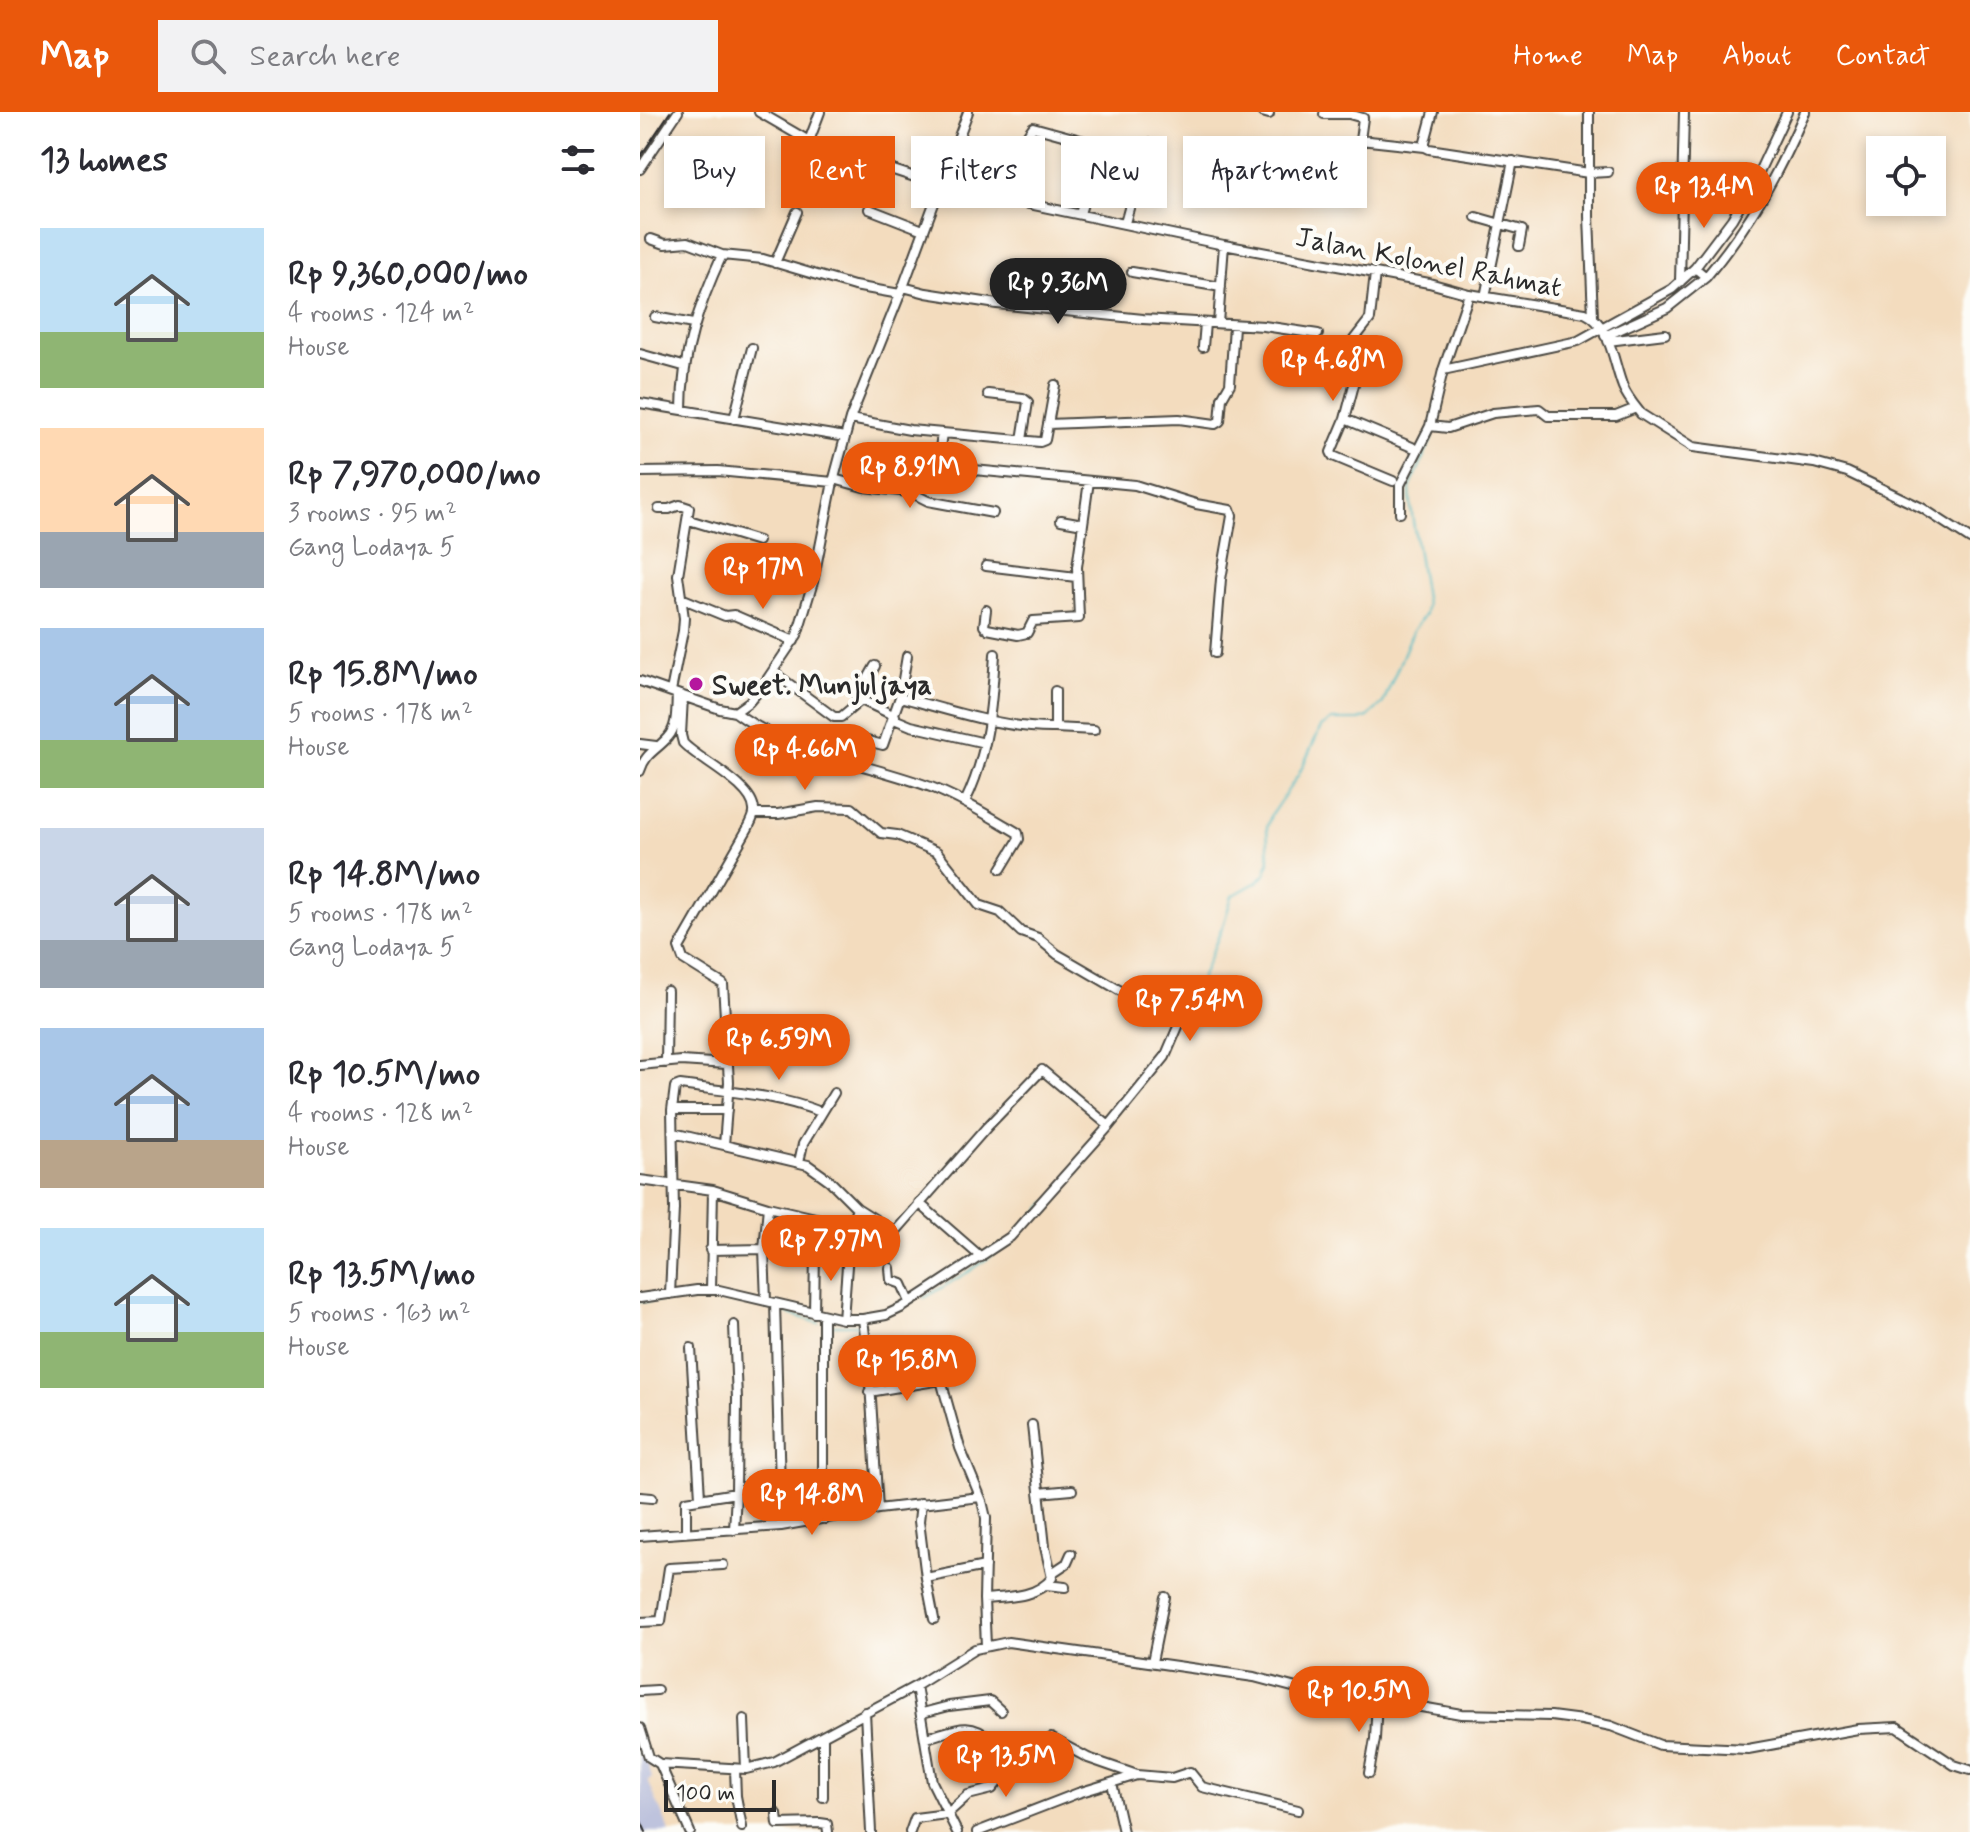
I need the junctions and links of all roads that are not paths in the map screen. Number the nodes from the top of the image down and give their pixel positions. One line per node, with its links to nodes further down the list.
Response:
1 (678, 112): 21 (street)
2 (759, 112): 11 (street, Jalan Kolonel Rahmat)
3 (820, 112): 12 (street)
4 (968, 112): 13 (street)
5 (1433, 112): 18 (street)
6 (1589, 112): 23 (street)
7 (1684, 112): 44 (street)
8 (1787, 112): 20 (street)
9 (1805, 112): 20 (street)
10 (1324, 114): 16 (street)
11 (801, 136)
12 (813, 136)
13 (958, 136)
14 (1028, 136): 15 (street)
15 (1069, 136)
16 (1361, 136)
17 (1367, 141): 18 (street)
18 (1425, 147): 19 (street)
19 (1513, 161): 23 (street); 34 (street)
20 (1772, 166): 24 (street); 24 (street)
21 (640, 169)
22 (1608, 172): 23 (street)
23 (1589, 173): 50 (street)
24 (1751, 203): 42 (street); 42 (street)
25 (1045, 207): 31 (street, Jalan Kolonel Rahmat)
26 (931, 208): 35 (street)
27 (1082, 208): 31 (street)
28 (1129, 208): 33 (street)
29 (869, 209): 35 (street)
30 (797, 212): 40 (street)
31 (1080, 214): 33 (street, Jalan Kolonel Rahmat)
32 (1476, 217): 34 (street)
33 (1125, 223): 37 (street, Jalan Kolonel Rahmat)
34 (1501, 224): 38 (street); 48 (street)
35 (923, 230): 46 (street)
36 (651, 239): 39 (street)
37 (1224, 245): 43 (street, Jalan Kolonel Rahmat); 45 (street)
38 (1519, 246)
39 (722, 255): 40 (street); 53 (street)
40 (775, 263): 46 (street)
41 (1132, 272): 45 (street)
42 (1701, 272): 44 (street); 57 (street)
43 (1375, 273): 47 (street, Jalan Kolonel Rahmat); 70 (street)
44 (1680, 282): 57 (street)
45 (1221, 287): 52 (street)
46 (901, 291): 51 (street); 69 (street)
47 (1469, 294): 48 (street, Jalan Kolonel Rahmat); 62 (street)
48 (1485, 297): 50 (street, Jalan Kolonel Rahmat)
49 (655, 317): 53 (street)
50 (1593, 317): 57 (street, Jalan Kolonel Rahmat)
51 (1205, 323): 52 (street); 58 (street)
52 (1218, 323): 54 (street)
53 (693, 324): 61 (street)
54 (1234, 326): 55 (street); 71 (street)
55 (1318, 334)
56 (1665, 334): 57 (street)
57 (1605, 335): 62 (street); 67 (street, Jalan Kolonel Rahmat)
58 (1203, 347)
59 (752, 348): 68 (street)
60 (640, 354): 61 (street)
61 (683, 366): 66 (street)
62 (1443, 370): 72 (street)
63 (1055, 385): 71 (street)
64 (988, 394): 75 (street)
65 (640, 403): 66 (street)
66 (682, 409): 68 (street)
67 (1631, 411): 72 (street); 87 (street, Jalan Kolonel Rahmat)
68 (734, 419): 74 (street)
69 (850, 419): 73 (street); 74 (street)
70 (1345, 419): 76 (street); 80 (street)
71 (1048, 424): 75 (street)
72 (1430, 426): 83 (street)
73 (942, 433): 75 (street); 79 (street)
74 (845, 437): 78 (street)
75 (1022, 440)
76 (1412, 447)
77 (640, 472): 78 (street)
78 (833, 480): 82 (street); 93 (street)
79 (1089, 481): 86 (street); 94 (street)
80 (1393, 481)
81 (659, 509): 84 (street)
82 (993, 513)
83 (1400, 513)
84 (689, 520): 88 (street); 91 (street)
85 (1061, 520): 86 (street)
86 (1083, 524): 90 (street)
87 (1970, 539)
88 (758, 541)
89 (986, 566): 90 (street)
90 (1076, 577): 92 (street)
91 (681, 598): 93 (street); 101 (street)
92 (986, 610)
93 (794, 641): 98 (street)
94 (1215, 653)
95 (995, 654): 106 (street)
96 (907, 656): 102 (street)
97 (875, 666): 103 (street)
98 (773, 672): 103 (street); 104 (street)
99 (640, 681): 101 (street)
100 (1055, 691): 107 (street)
101 (677, 694): 104 (street); 112 (street); 115 (street)
102 (900, 697): 105 (street); 106 (street)
103 (860, 701): 105 (street)
104 (735, 712): 114 (street)
105 (894, 717): 109 (street); 110 (street)
106 (990, 719): 107 (street); 110 (street)
107 (1055, 728): 108 (street)
108 (1094, 730)
109 (840, 734)
110 (985, 743): 114 (street)
111 (640, 744): 112 (street)
112 (656, 746): 113 (street)
113 (640, 771)
114 (965, 802): 116 (street)
115 (754, 814): 119 (street); 126 (street)
116 (1001, 869)
117 (667, 991): 118 (street)
118 (666, 1063): 119 (street); 120 (street)
119 (727, 1064): 121 (street)
120 (640, 1065)
121 (729, 1090): 123 (street); 124 (street); 125 (street)
122 (834, 1093): 125 (street)
123 (672, 1110): 124 (street); 127 (street)
124 (727, 1110): 128 (street)
125 (821, 1112): 129 (street)
126 (1109, 1126): 133 (street); 140 (street)
127 (673, 1133): 128 (street); 131 (street)
128 (724, 1145): 129 (street)
129 (799, 1162): 135 (street)
130 (640, 1180): 131 (street)
131 (674, 1183): 132 (street); 143 (street)
132 (713, 1190): 134 (street); 138 (street)
133 (919, 1203): 135 (street); 140 (street)
134 (768, 1207): 136 (street); 137 (street)
135 (857, 1208): 136 (street)
136 (850, 1226): 148 (street)
137 (764, 1249): 138 (street); 146 (street)
138 (710, 1250): 142 (street)
139 (815, 1253): 147 (street)
140 (981, 1257): 145 (street)
141 (890, 1268): 145 (street)
142 (711, 1290): 143 (street); 146 (street)
143 (670, 1294): 144 (street)
144 (640, 1298)
145 (910, 1302): 149 (street)
146 (773, 1306): 147 (street); 164 (street)
147 (820, 1319): 148 (street); 163 (street)
148 (843, 1319): 149 (street)
149 (864, 1322): 152 (street)
150 (734, 1325): 155 (street)
151 (691, 1348): 158 (street)
152 (869, 1392): 159 (street); 162 (street)
153 (1032, 1425): 156 (street)
154 (1072, 1490): 156 (street)
155 (736, 1493): 158 (street); 165 (street)
156 (1039, 1493): 171 (street)
157 (640, 1497): 160 (street)
158 (700, 1497): 166 (street)
159 (980, 1497): 161 (street); 170 (street)
160 (652, 1498)
161 (921, 1503): 162 (street); 172 (street)
162 (878, 1509): 163 (street)
163 (826, 1519): 164 (street)
164 (781, 1526): 165 (street)
165 (734, 1530): 166 (street)
166 (686, 1533): 167 (street)
167 (640, 1536)
168 (1071, 1554): 171 (street)
169 (723, 1565): 178 (street)
170 (985, 1566): 172 (street); 176 (street)
171 (1052, 1573): 173 (street)
172 (926, 1578): 177 (street)
173 (1046, 1585): 174 (street); 176 (street)
174 (1065, 1587)
175 (1165, 1597): 180 (street)
176 (984, 1599): 179 (street)
177 (934, 1619)
178 (640, 1622)
179 (986, 1646): 180 (street); 181 (street)
180 (1152, 1662): 184 (street)
181 (916, 1686): 186 (street); 187 (street)
182 (657, 1690): 183 (street)
183 (640, 1691)
184 (1377, 1699): 196 (street); 197 (street)
185 (1001, 1711): 187 (street)
186 (865, 1712): 190 (street); 208 (street)
187 (922, 1713): 191 (street)
188 (744, 1719): 195 (street)
189 (640, 1728): 193 (street)
190 (823, 1736): 195 (street); 200 (street)
191 (926, 1738): 203 (street); 203 (street)
192 (1051, 1738): 198 (street)
193 (660, 1764): 194 (street); 206 (street)
194 (735, 1769): 195 (street); 204 (street)
195 (746, 1769)
196 (1970, 1770)
197 (1369, 1773)
198 (1137, 1775): 199 (street); 201 (street)
199 (1112, 1783): 205 (street); 211 (street)
200 (823, 1797)
201 (1298, 1810)
202 (777, 1814): 207 (street)
203 (953, 1823): 209 (street)
204 (742, 1827)
205 (993, 1829): 210 (street)
206 (690, 1832)
207 (828, 1832)
208 (871, 1832)
209 (910, 1832)
210 (977, 1832)
211 (1123, 1832)

